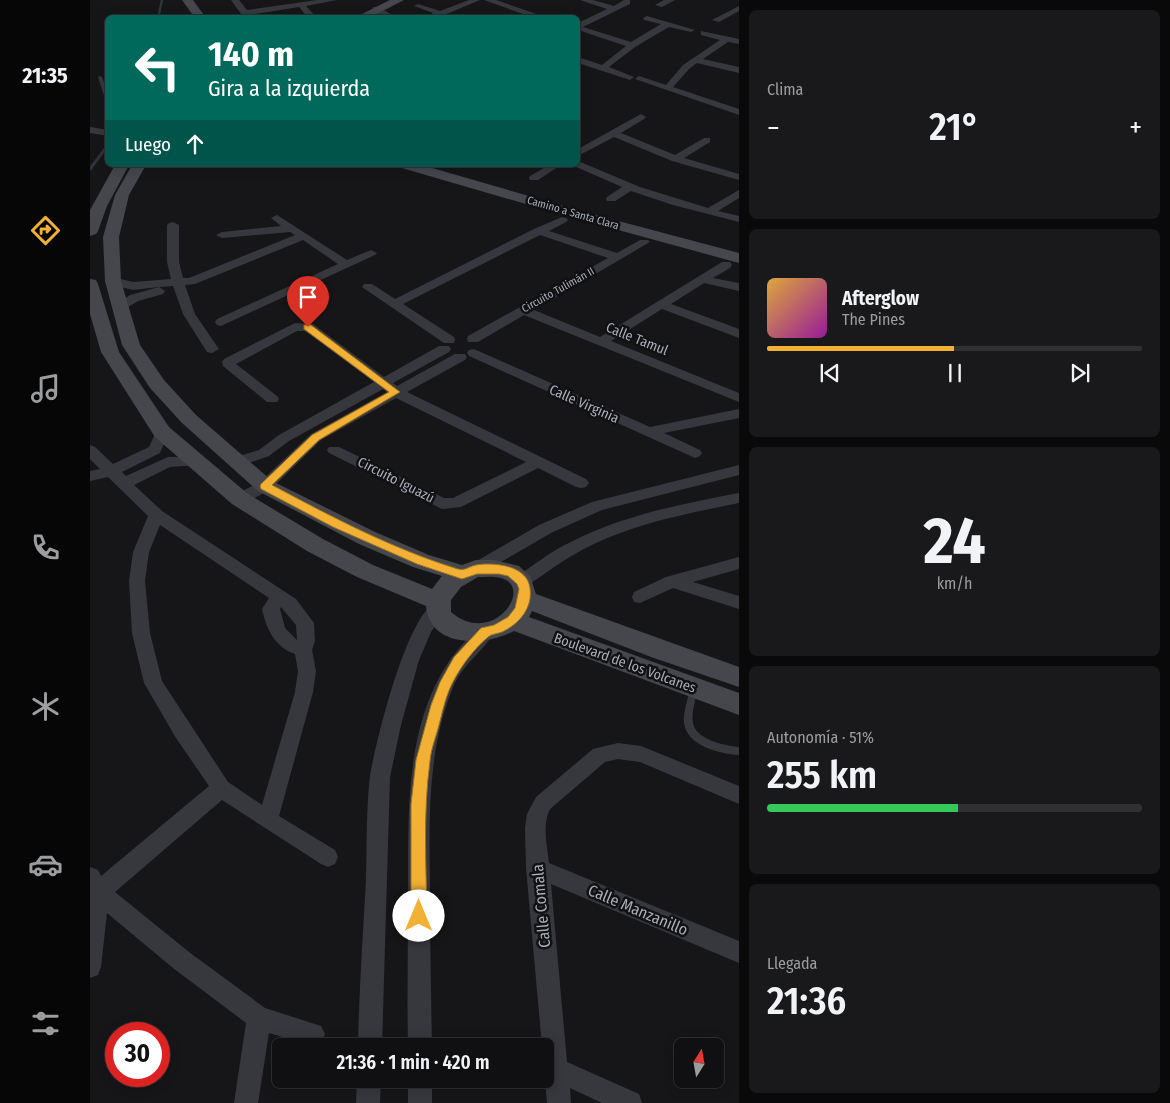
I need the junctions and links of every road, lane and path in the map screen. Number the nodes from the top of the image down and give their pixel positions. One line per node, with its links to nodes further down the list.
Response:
1 (187, 0): 19 (street)
2 (235, 0): 20 (street)
3 (332, 0): 11 (street); 21 (street)
4 (383, 0): 16 (street)
5 (399, 0): 16 (street)
6 (476, 0): 17 (street)
7 (488, 0): 18 (street)
8 (584, 0): 15 (street)
9 (671, 0): 12 (street)
10 (627, 2): 15 (street)
11 (301, 5): 20 (street); 21 (street)
12 (659, 5)
13 (418, 6): 17 (street)
14 (736, 7): 28 (street)
15 (614, 8): 30 (street)
16 (376, 9): 22 (street); 23 (street)
17 (440, 13): 24 (street)
18 (531, 14): 25 (street); 26 (street)
19 (198, 15)
20 (246, 15)
21 (311, 15)
22 (359, 15)
23 (387, 15)
24 (435, 15)
25 (528, 15)
26 (534, 15)
27 (647, 18): 29 (street)
28 (716, 20)
29 (668, 24): 32 (street); 36 (street)
30 (580, 26)
31 (580, 28): 36 (street)
32 (691, 30)
33 (704, 33): 34 (street)
34 (727, 39): 35 (street); 37 (street)
35 (739, 42)
36 (632, 45): 39 (street)
37 (695, 60): 40 (street); 42 (street)
38 (580, 61): 39 (street)
39 (603, 68): 42 (street)
40 (739, 70)
41 (100, 77): 43 (lane)
42 (668, 88): 45 (street)
43 (105, 93)
44 (739, 102): 45 (street)
45 (736, 112)
46 (641, 118): 49 (street)
47 (90, 130): 48 (street)
48 (105, 133)
49 (614, 133): 51 (street); 52 (street)
50 (708, 140): 52 (street)
51 (580, 152)
52 (676, 159): 59 (street)
53 (580, 165): 61 (street)
54 (121, 167): 70 (street)
55 (138, 167): 85 (street)
56 (414, 167): 78 (street, Camino a Santa Clara)
57 (446, 167): 75 (street, Camino a Santa Clara)
58 (553, 167): 60 (street)
59 (739, 177)
60 (534, 178)
61 (629, 187): 63 (street); 64 (street)
62 (739, 193): 64 (street)
63 (611, 199)
64 (709, 212): 66 (street)
65 (277, 218): 69 (street)
66 (739, 219)
67 (562, 220): 71 (street)
68 (173, 225): 81 (street)
69 (291, 228): 72 (street); 73 (street)
70 (90, 231)
71 (538, 231): 77 (street); 86 (street)
72 (222, 235)
73 (304, 236): 79 (street); 81 (street)
74 (644, 242): 77 (street, Circuito Tulimán II)
75 (739, 246)
76 (372, 253): 79 (street)
77 (618, 257): 88 (street, Circuito Tulimán II)
78 (732, 261): 80 (street)
79 (346, 264): 89 (street)
80 (705, 280): 84 (street); 87 (street)
81 (176, 283): 85 (street); 93 (street)
82 (90, 284): 103 (street)
83 (368, 287): 86 (street, Calle Virginia)
84 (739, 287)
85 (129, 297): 110 (street)
86 (394, 304): 92 (street, Calle Virginia)
87 (662, 306): 90 (street); 91 (street)
88 (523, 310): 91 (street, Calle Tamul); 94 (street, Circuito Tulimán II)
89 (222, 322)
90 (739, 334)
91 (601, 342): 97 (street, Calle Tamul)
92 (447, 344): 94 (street, Calle Virginia); 94 (street); 95 (street)
93 (212, 349)
94 (469, 350): 96 (street, Circuito Tulimán II); 101 (street, Calle Virginia)
95 (383, 383): 96 (street); 98 (street); 100 (street)
96 (396, 392): 102 (street, Circuito Tulimán II); 111 (street)
97 (739, 398)
98 (272, 399)
99 (739, 414): 101 (street)
100 (304, 427): 102 (street); 107 (street)
101 (647, 432): 106 (street, Calle Virginia)
102 (316, 437): 114 (street, Circuito Tulimán II)
103 (158, 441): 108 (street); 109 (street); 113 (street)
104 (90, 450): 113 (street)
105 (334, 450): 111 (street, Circuito Iguazú)
106 (695, 453)
107 (259, 454): 110 (street); 114 (street)
108 (195, 461): 109 (street); 120 (street)
109 (168, 462): 116 (street)
110 (237, 462): 118 (street)
111 (539, 462): 117 (street)
112 (739, 470): 127 (street)
113 (112, 471): 115 (street); 116 (street)
114 (281, 472): 118 (street, Circuito Tulimán II)
115 (90, 476)
116 (125, 483): 121 (street)
117 (580, 483)
118 (265, 486): 120 (street, Circuito Tulimán II); 122 (street)
119 (739, 498): 131 (street)
120 (240, 499): 123 (street)
121 (156, 515): 129 (street); 142 (street)
122 (337, 524): 123 (street); 124 (street)
123 (315, 545): 126 (street)
124 (389, 548): 126 (street); 127 (street)
125 (739, 563): 128 (street)
126 (365, 571): 133 (street)
127 (469, 572): 131 (street); 133 (street)
128 (672, 581): 130 (street); 132 (street)
129 (278, 598): 135 (street); 135 (street)
130 (640, 598)
131 (520, 600): 134 (street); 136 (street, Boulevard de los Volcanes); 137 (street, Boulevard de los Volcanes)
132 (739, 603)
133 (437, 605): 134 (street); 152 (street)
134 (486, 631): 153 (street)
135 (303, 650): 144 (street)
136 (660, 650): 137 (street); 138 (street, Boulevard de los Volcanes)
137 (654, 674): 139 (street, Boulevard de los Volcanes)
138 (739, 677)
139 (694, 688): 140 (street, Boulevard de los Volcanes); 141 (lane)
140 (739, 704)
141 (739, 751)
142 (221, 788): 144 (street); 147 (street)
143 (739, 794): 146 (street, Calle Comala)
144 (268, 820): 145 (street)
145 (328, 857)
146 (537, 868): 148 (street, Calle Manzanillo); 154 (street, Calle Comala)
147 (94, 884): 149 (street); 150 (street)
148 (739, 952)
149 (90, 967)
150 (259, 1018): 151 (street); 157 (street)
151 (313, 1034)
152 (370, 1038)
153 (420, 1038)
154 (556, 1069): 160 (street, Calle Comala); 161 (street)
155 (369, 1088): 158 (street)
156 (420, 1088): 159 (street)
157 (246, 1103)
158 (368, 1103)
159 (420, 1103)
160 (559, 1103)
161 (630, 1103)

